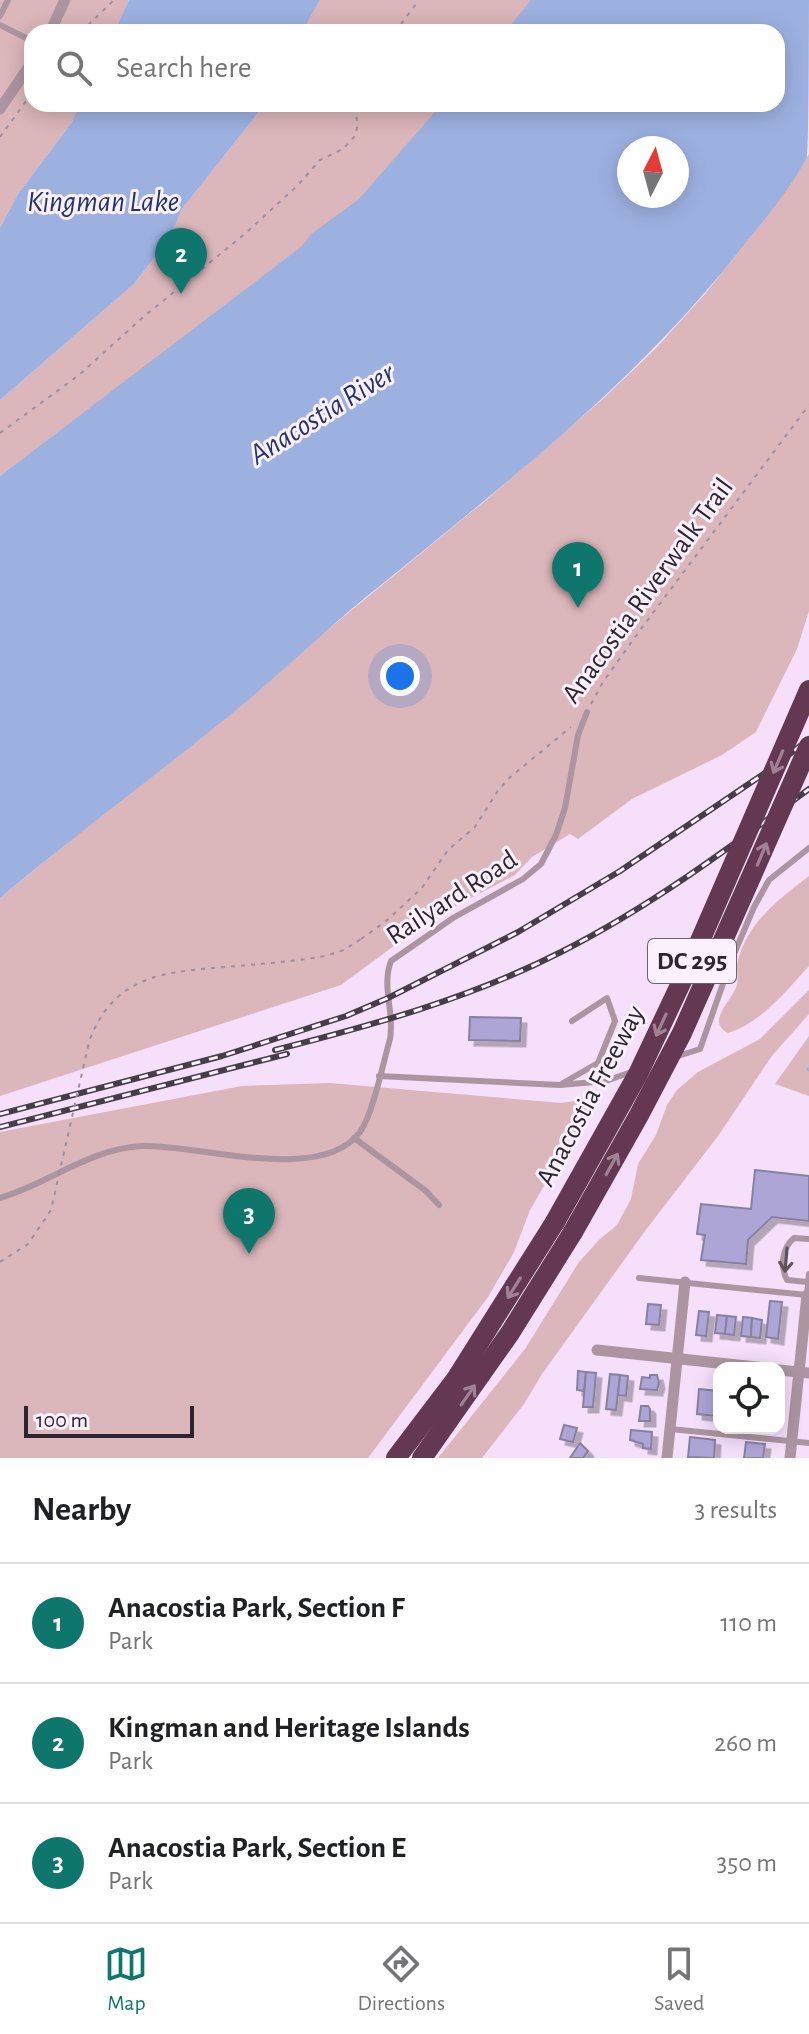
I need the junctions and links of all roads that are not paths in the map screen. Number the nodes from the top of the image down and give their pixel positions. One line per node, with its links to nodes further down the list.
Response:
1 (8, 0): 3 (lane)
2 (65, 0): 4 (street)
3 (0, 16)
4 (54, 24)
5 (0, 25): 6 (lane)
6 (24, 37)
7 (24, 74): 8 (street)
8 (0, 109)
9 (809, 690): 21 (highway, Anacostia Freeway / DC 295, one-way to 21, bridge)
10 (587, 712): 16 (lane, Railyard Road)
11 (809, 746): 21 (highway, Anacostia Freeway / DC 295, one-way to 11, bridge)
12 (809, 848): 14 (lane)
13 (572, 1021): 17 (lane)
14 (660, 1062)
15 (646, 1067): 17 (lane)
16 (379, 1076): 17 (lane); 18 (lane, Railyard Road)
17 (560, 1085)
18 (354, 1138): 19 (lane); 20 (lane)
19 (0, 1198)
20 (439, 1205)
21 (564, 1227): 34 (highway, Anacostia Freeway / DC 295, one-way to 34); 35 (highway, Anacostia Freeway / DC 295, one-way to 21)
22 (809, 1239): 24 (lane, one-way to 24)
23 (639, 1278): 25 (lane)
24 (808, 1278): 26 (lane)
25 (685, 1282): 26 (lane); 28 (street)
26 (807, 1295): 30 (street)
27 (597, 1350): 28 (street)
28 (677, 1359): 29 (street); 31 (street)
29 (713, 1363)
30 (804, 1372): 32 (street)
31 (671, 1429): 32 (lane); 36 (street)
32 (792, 1442): 33 (lane); 37 (street)
33 (809, 1443)
34 (396, 1458)
35 (422, 1458)
36 (667, 1458)
37 (790, 1458)

